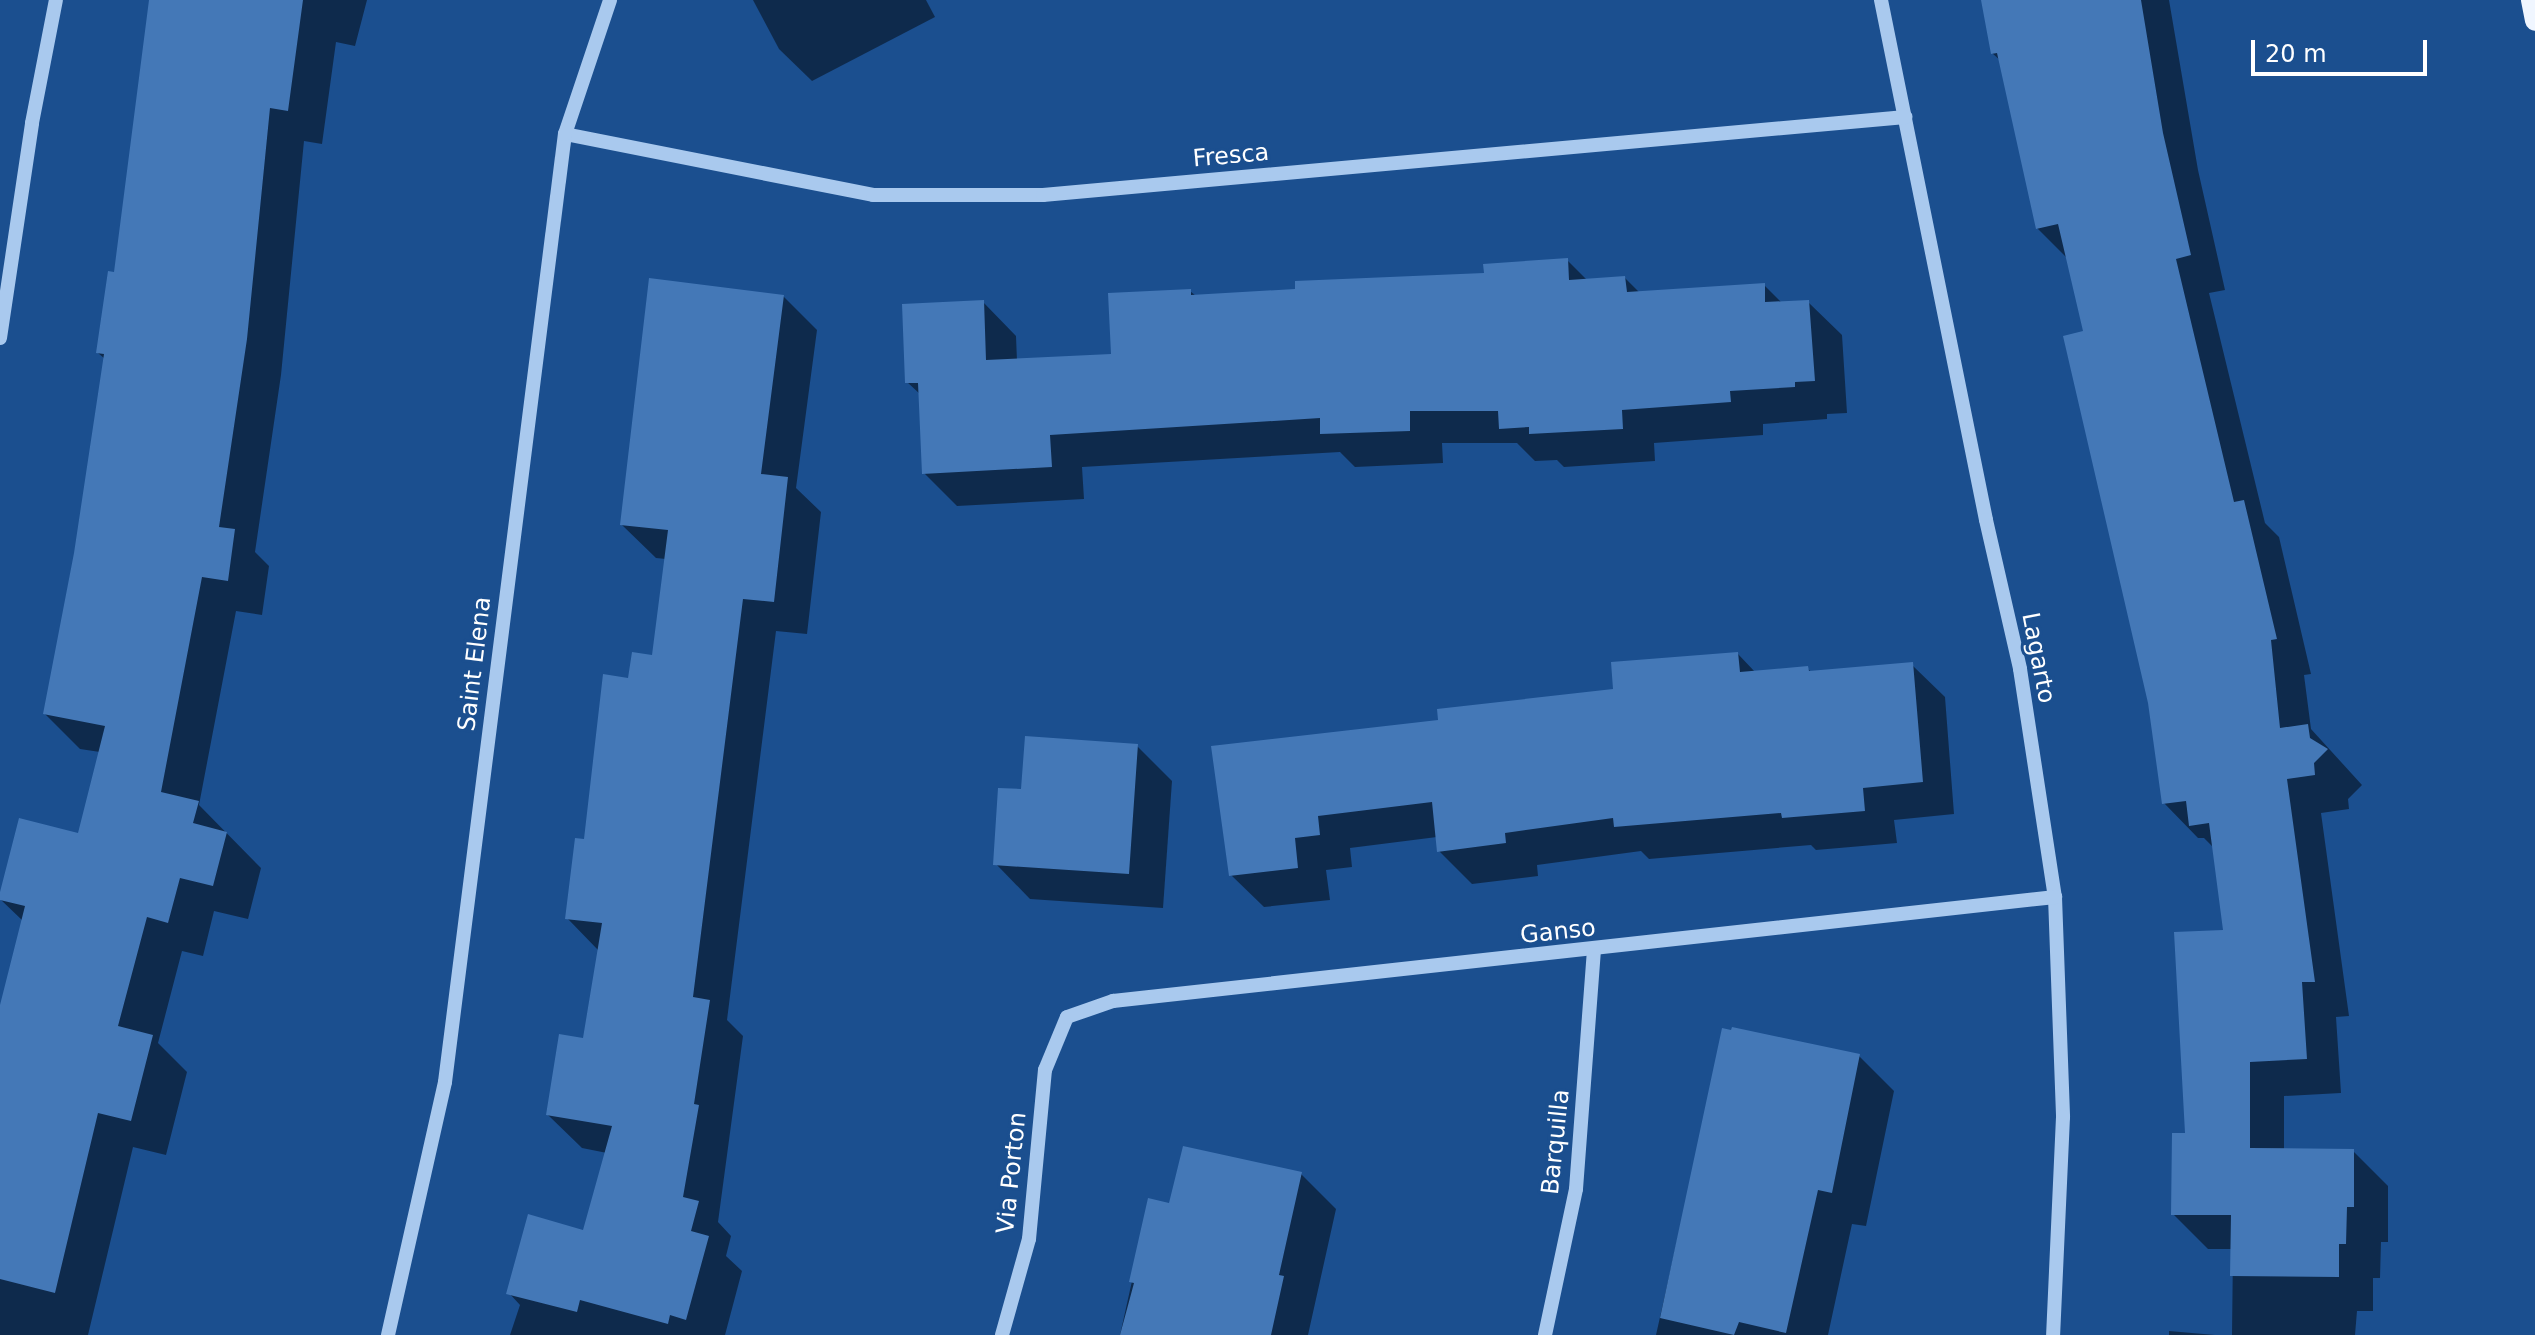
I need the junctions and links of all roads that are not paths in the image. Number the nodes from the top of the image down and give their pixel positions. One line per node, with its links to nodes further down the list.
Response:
1 (56, 0): 8 (street)
2 (610, 0): 7 (street, Saint Elena)
3 (1881, 0): 6 (street, Lagarto)
4 (2531, 0): 5 (main road)
5 (2535, 21)
6 (1905, 117): 7 (street, Fresca); 9 (street, Lagarto)
7 (565, 134): 12 (street, Saint Elena)
8 (0, 338)
9 (2055, 897): 10 (street, Ganso); 15 (street, Lagarto)
10 (1594, 950): 11 (street, Ganso); 14 (street, Barquilla)
11 (1067, 1017): 13 (street, Via Porton)
12 (388, 1335)
13 (1002, 1335)
14 (1545, 1335)
15 (2053, 1335)

